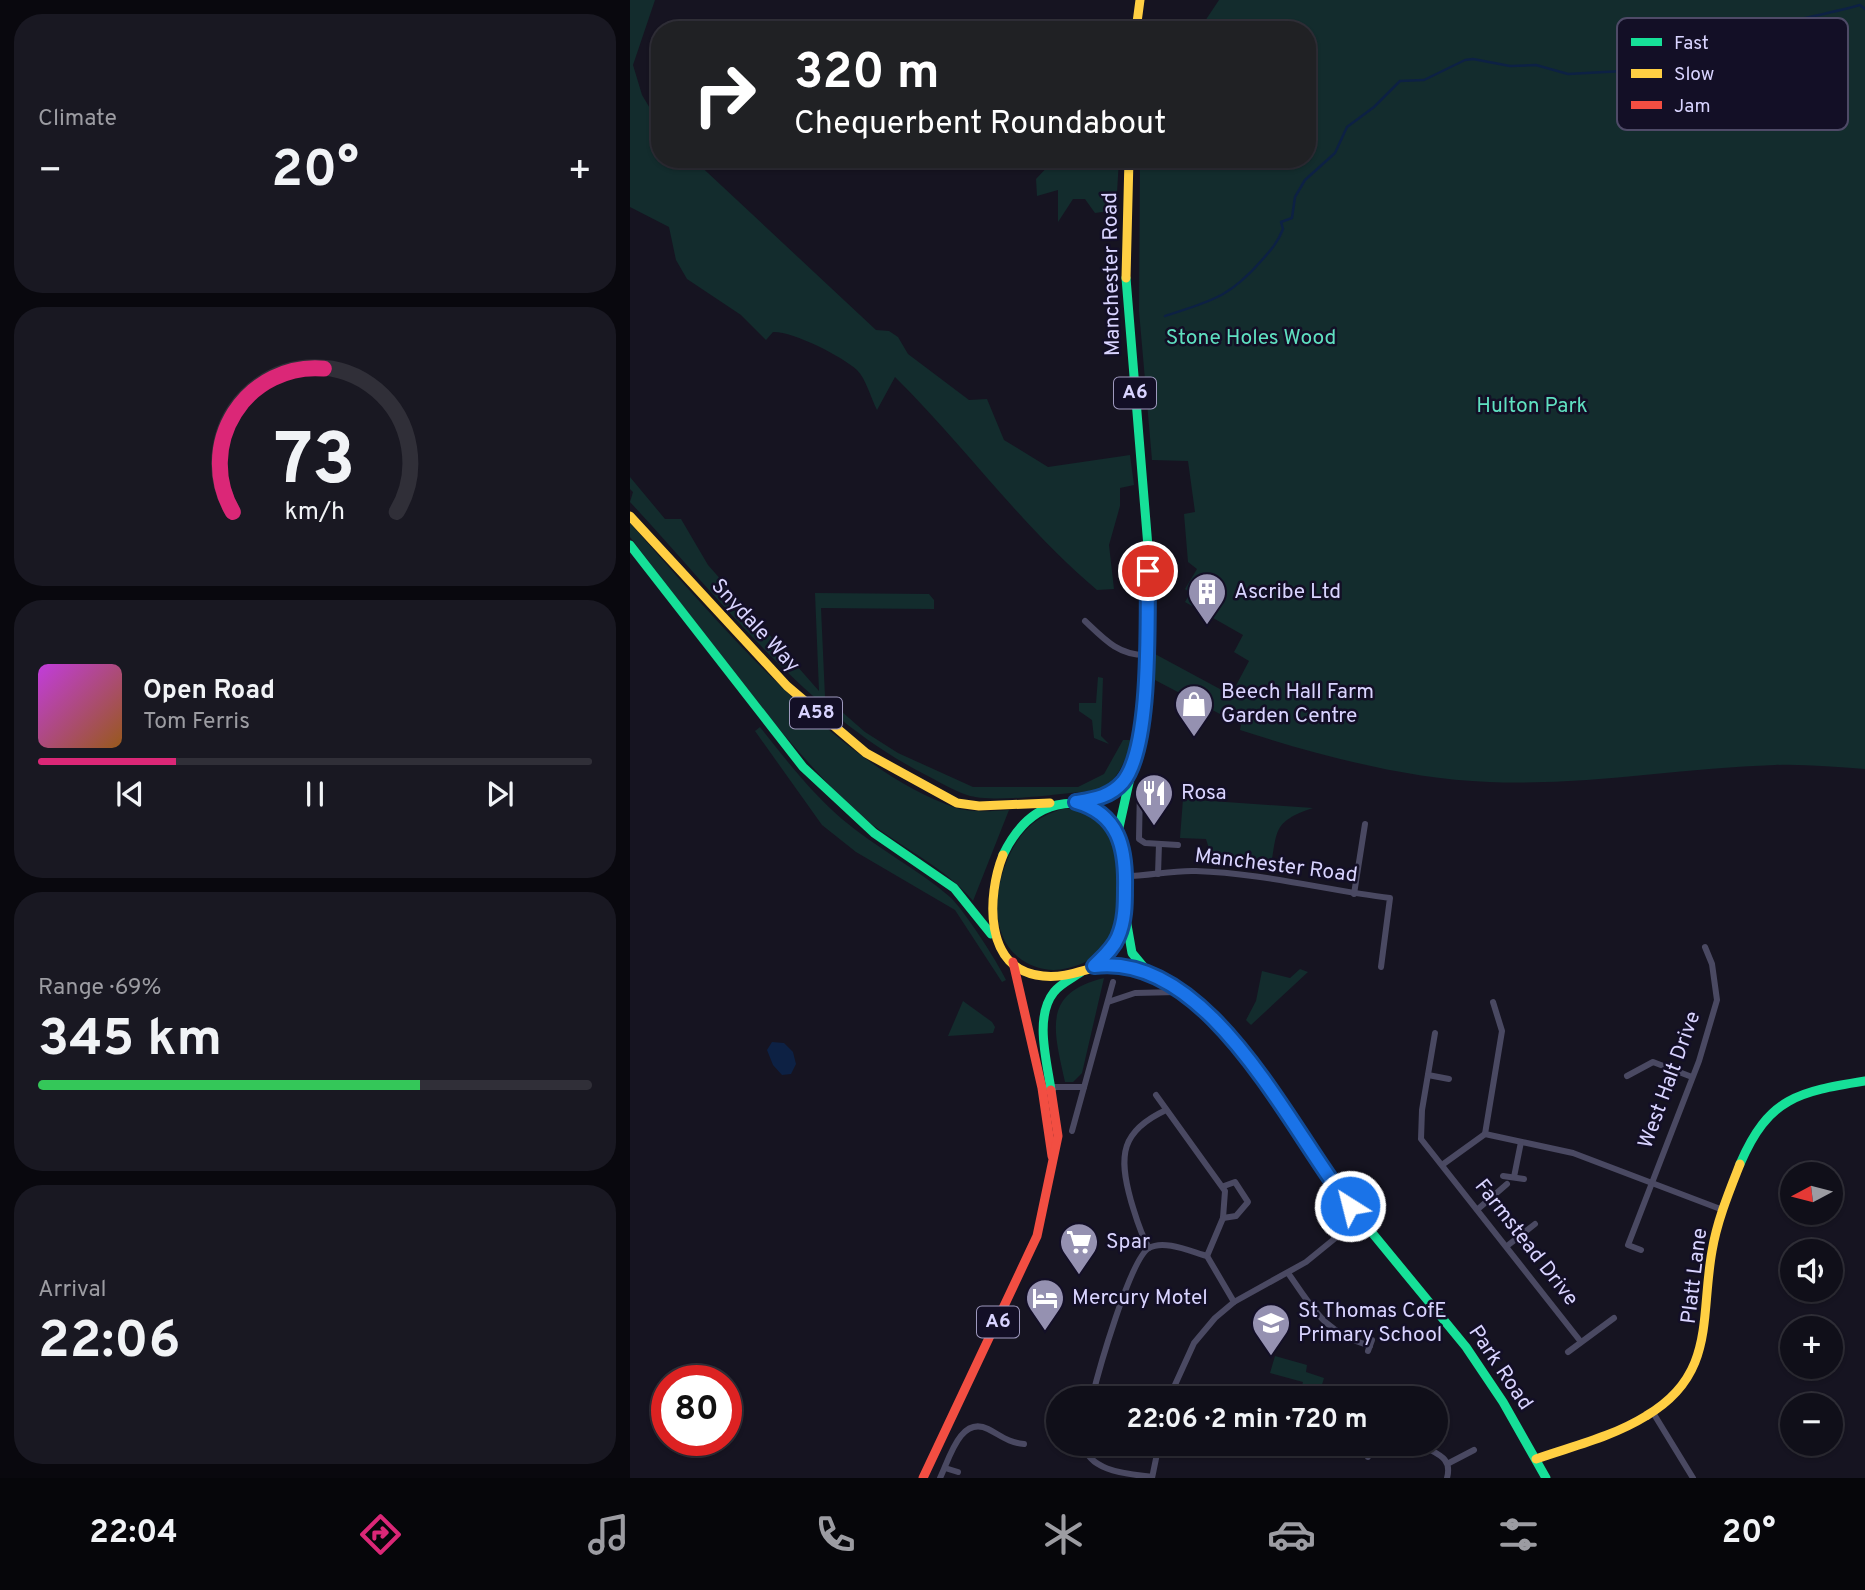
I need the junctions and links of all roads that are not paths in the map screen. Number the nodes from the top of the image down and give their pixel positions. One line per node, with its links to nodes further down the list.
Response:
1 (1140, 0): 2 (main road)
2 (1137, 21)
3 (1129, 168): 7 (main road, Manchester Road / A6)
4 (630, 516): 11 (main road, Snydale Way / A58)
5 (630, 545): 20 (main road, Snydale Way / A58)
6 (1085, 621): 7 (street)
7 (1145, 655): 8 (main road, Manchester Road / A6)
8 (1133, 765): 10 (main road, Manchester Road / A6); 13 (main road, Manchester Road / A6)
9 (1140, 786): 14 (street)
10 (1076, 802): 11 (main road, A58); 13 (main road)
11 (1060, 803): 20 (main road, A58)
12 (1365, 824): 18 (street)
13 (1118, 832): 17 (main road)
14 (1159, 844): 15 (street, Manchester Road); 16 (street)
15 (1178, 845)
16 (1158, 874): 17 (street, Manchester Road); 18 (street, Manchester Road)
17 (1125, 876): 19 (main road)
18 (1354, 894): 24 (street, Manchester Road)
19 (1125, 906): 23 (main road); 26 (main road, Park Road)
20 (995, 939): 22 (main road, A58)
21 (1705, 947): 34 (street, West Halt Drive)
22 (1013, 962): 25 (main road); 39 (main road, A6)
23 (1094, 966): 25 (main road); 26 (main road, Park Road)
24 (1381, 967)
25 (1081, 972): 37 (main road, A6)
26 (1148, 972): 28 (main road, Park Road)
27 (1113, 982): 29 (street)
28 (1179, 992): 29 (street); 56 (main road, Park Road)
29 (1108, 1002): 38 (street)
30 (1493, 1002): 43 (street)
31 (1435, 1033): 32 (street, Farmstead Drive)
32 (1428, 1075): 35 (street); 46 (street, Farmstead Drive)
33 (1627, 1076): 34 (street)
34 (1692, 1077): 51 (street, West Halt Drive)
35 (1449, 1079)
36 (1865, 1081): 54 (main road, Platt Lane)
37 (1053, 1086): 38 (street); 39 (street); 45 (main road, A6)
38 (1084, 1087): 42 (street)
39 (1042, 1088): 45 (main road, A6)
40 (1156, 1095): 41 (street)
41 (1166, 1110): 52 (street); 59 (street)
42 (1072, 1131)
43 (1485, 1134): 44 (street); 46 (street)
44 (1521, 1142): 48 (street); 51 (street)
45 (1053, 1159): 80 (main road, A6)
46 (1442, 1165): 53 (street, Farmstead Drive)
47 (1503, 1176): 48 (street)
48 (1514, 1177): 49 (street)
49 (1524, 1179)
50 (1507, 1184): 53 (street)
51 (1649, 1184): 54 (street); 60 (street, West Halt Drive)
52 (1224, 1186): 55 (street); 55 (street)
53 (1478, 1209): 58 (street, Farmstead Drive)
54 (1723, 1210): 70 (main road, Platt Lane)
55 (1223, 1218): 61 (street)
56 (1360, 1219): 62 (street); 76 (main road, Park Road)
57 (1536, 1234): 58 (street)
58 (1507, 1246): 65 (street, Farmstead Drive)
59 (1149, 1248): 61 (street); 68 (street)
60 (1641, 1250)
61 (1207, 1256): 63 (street)
62 (1288, 1273): 63 (street); 66 (street)
63 (1234, 1302): 69 (street)
64 (1614, 1318): 65 (street)
65 (1581, 1342): 67 (street)
66 (1370, 1346)
67 (1568, 1352)
68 (1096, 1386)
69 (1175, 1386)
70 (1653, 1411): 76 (main road, Platt Lane); 85 (street)
71 (1024, 1444): 78 (street)
72 (1474, 1450): 77 (street)
73 (1089, 1456): 82 (street)
74 (1157, 1456): 82 (street)
75 (1438, 1456): 77 (street)
76 (1536, 1459): 84 (main road, Park Road)
77 (1449, 1463): 83 (street)
78 (945, 1468): 79 (street); 81 (street)
79 (958, 1472)
80 (923, 1478)
81 (940, 1478)
82 (1152, 1478)
83 (1447, 1478)
84 (1546, 1478)
85 (1693, 1478)

